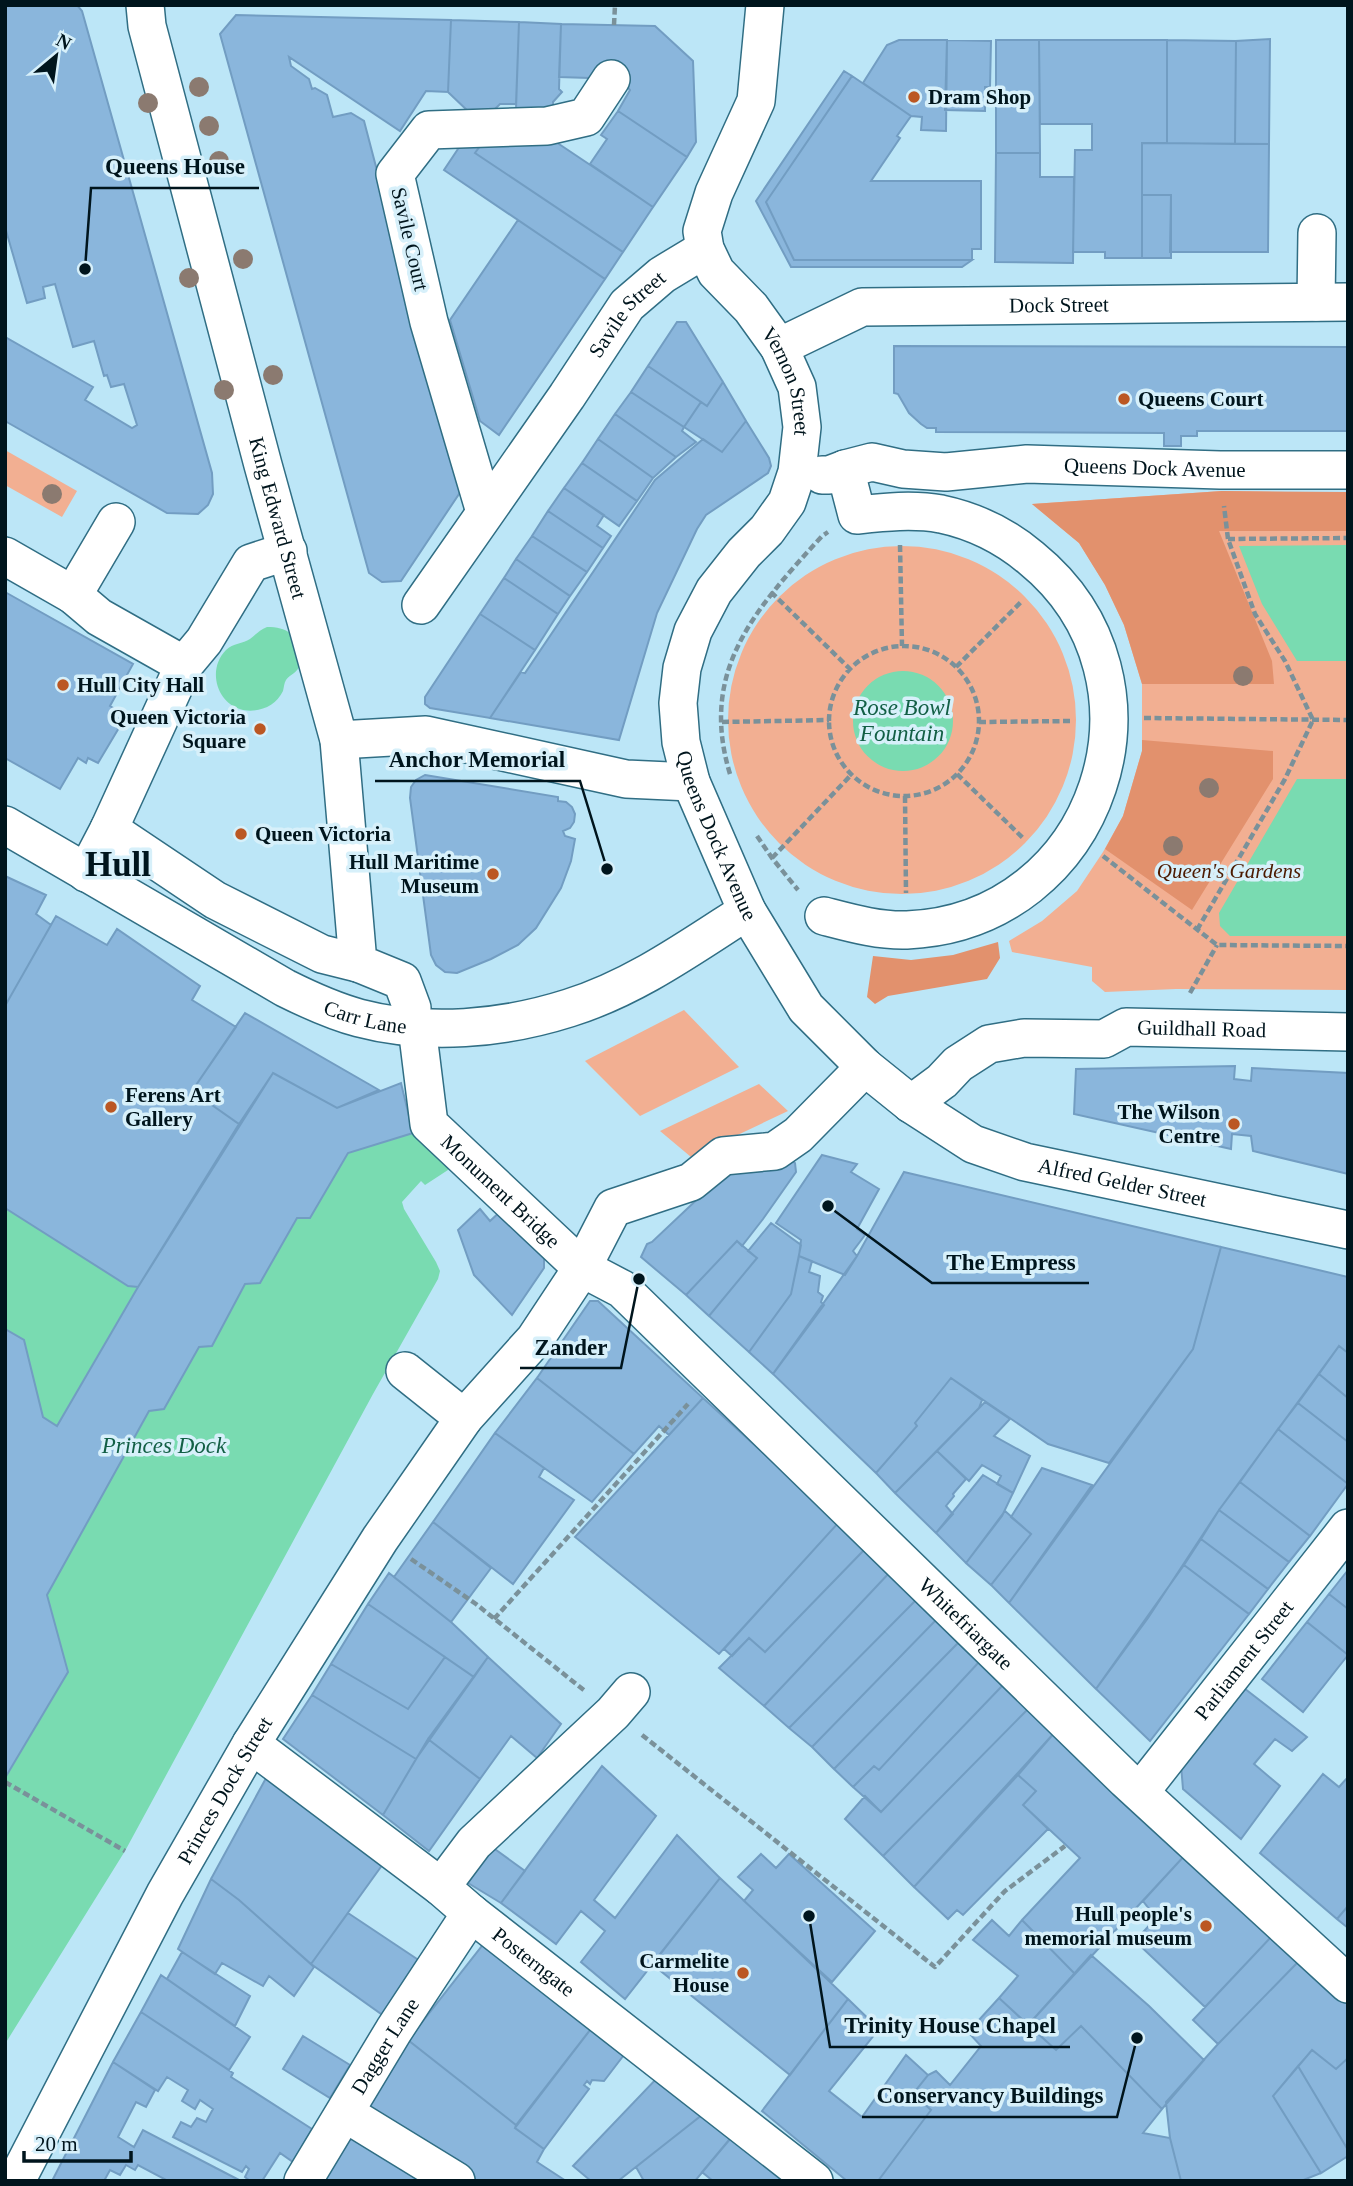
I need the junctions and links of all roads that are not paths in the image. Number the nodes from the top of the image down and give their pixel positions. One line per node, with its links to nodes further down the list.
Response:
1 (145, 5): 14 (street, King Edward Street)
2 (765, 5): 5 (street)
3 (611, 79): 11 (street, Savile Court)
4 (1317, 233): 6 (street)
5 (705, 249): 7 (street, Vernon Street); 11 (street, Savile Street)
6 (1332, 302): 7 (street, Dock Street)
7 (779, 347): 10 (street, Vernon Street)
8 (845, 468): 9 (street, Queens Dock Avenue); 10 (street, Queens Dock Avenue); 24 (street)
9 (1348, 470)
10 (797, 472): 13 (street, Vernon Street)
11 (485, 512): 17 (street, Savile Street)
12 (116, 522): 16 (street)
13 (766, 530): 20 (street, Queens Dock Avenue)
14 (288, 551): 18 (street); 19 (street, King Edward Street)
15 (5, 556): 16 (street)
16 (73, 594): 18 (street)
17 (421, 605)
18 (184, 665): 22 (street)
19 (339, 740): 20 (street); 25 (street, King Edward Street)
20 (691, 782): 23 (street, Queens Dock Avenue)
21 (5, 825): 22 (street, Carr Lane)
22 (98, 850): 25 (street); 26 (street, Carr Lane)
23 (747, 911): 26 (street, Carr Lane); 28 (street, Queens Dock Avenue)
24 (824, 916)
25 (358, 963): 26 (street)
26 (415, 1018): 31 (street, Monument Bridge)
27 (1348, 1032): 29 (street, Guildhall Road)
28 (865, 1067): 29 (street, Queens Dock Avenue); 31 (street, Princes Dock Street)
29 (911, 1104): 30 (street, Alfred Gelder Street)
30 (1348, 1230)
31 (582, 1268): 33 (street, Princes Dock Street); 37 (street, Whitefriargate)
32 (405, 1371): 33 (street)
33 (464, 1419): 36 (street, Princes Dock Street)
34 (1348, 1528): 37 (street, Parliament Street)
35 (622, 1703): 38 (street)
36 (251, 1744): 38 (street, Posterngate); 42 (street, Princes Dock Street)
37 (1140, 1791): 40 (street, Whitefriargate)
38 (441, 1887): 39 (street, Posterngate)
39 (471, 1913): 41 (street, Dagger Lane); 45 (street, Posterngate)
40 (1348, 1984)
41 (345, 2113): 43 (street, Dagger Lane); 44 (street)
42 (16, 2181)
43 (303, 2181)
44 (456, 2181)
45 (814, 2181)

